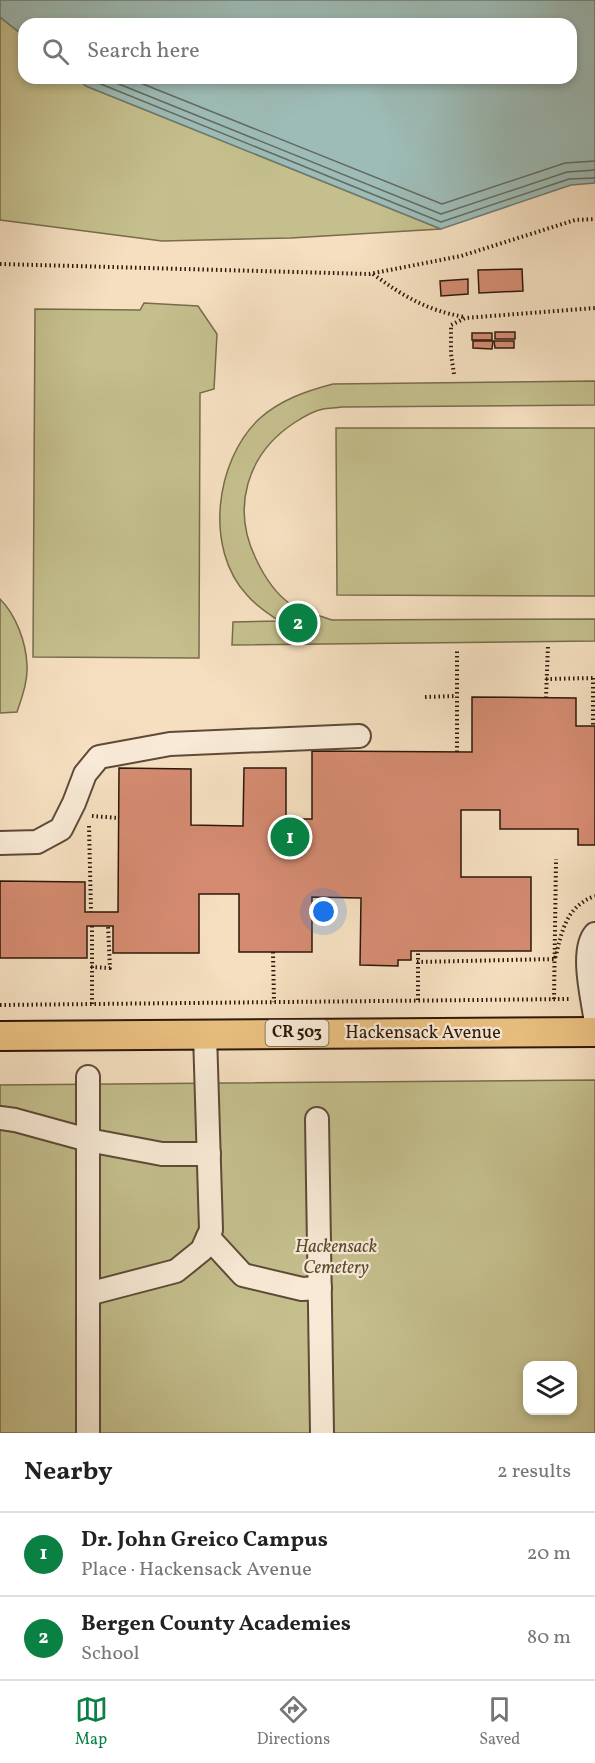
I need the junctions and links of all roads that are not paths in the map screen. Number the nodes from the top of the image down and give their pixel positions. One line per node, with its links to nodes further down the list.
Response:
1 (359, 736): 2 (lane)
2 (0, 843)
3 (595, 934): 4 (lane)
4 (594, 1007)
5 (595, 1032): 6 (main road, Hackensack Avenue / CR 503)
6 (205, 1034): 7 (main road, Hackensack Avenue / CR 503); 12 (lane)
7 (0, 1036)
8 (88, 1077): 11 (lane)
9 (0, 1118): 11 (lane)
10 (317, 1119): 14 (lane)
11 (88, 1140): 12 (lane); 15 (lane)
12 (209, 1154): 13 (lane)
13 (208, 1237): 14 (lane); 15 (lane)
14 (320, 1288): 17 (lane)
15 (88, 1294): 16 (lane)
16 (88, 1433)
17 (322, 1433)

